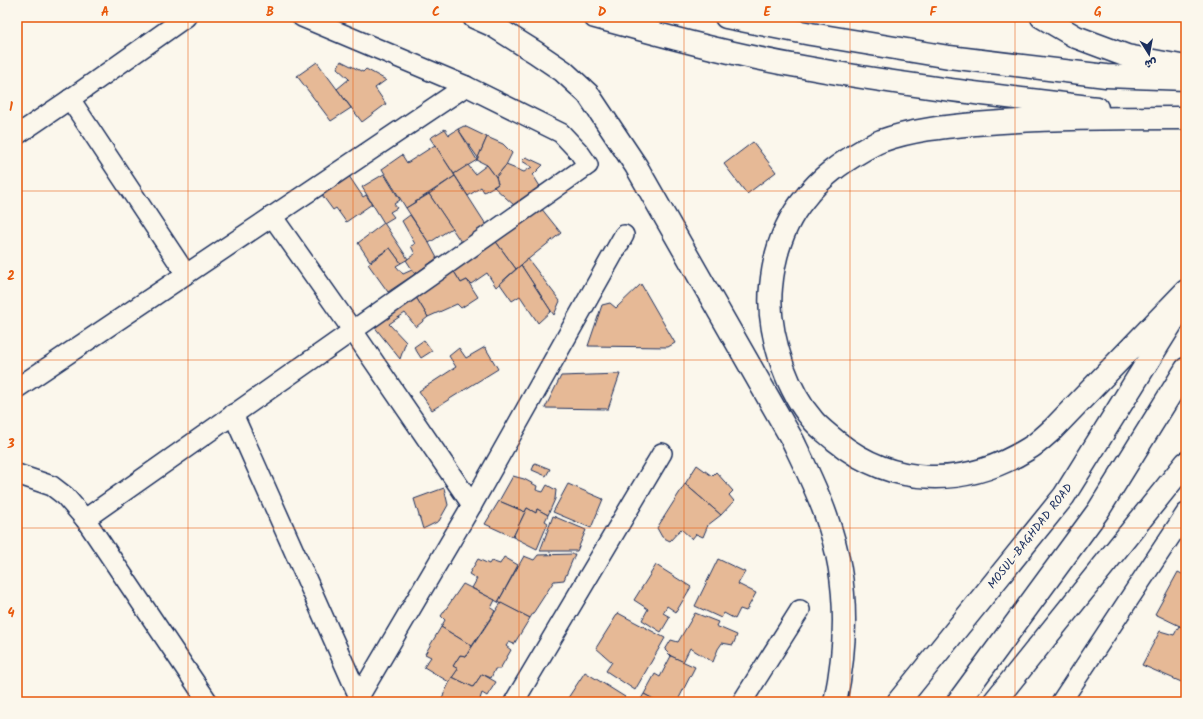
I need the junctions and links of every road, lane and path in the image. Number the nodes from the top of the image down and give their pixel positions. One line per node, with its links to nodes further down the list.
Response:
1 (186, 17): 10 (street)
2 (302, 17): 9 (street)
3 (474, 17): 33 (highway)
4 (595, 17): 11 (highway)
5 (726, 17): 8 (highway)
6 (1042, 17): 7 (highway)
7 (1186, 67)
8 (1186, 79)
9 (466, 86): 13 (street); 18 (street)
10 (70, 99): 12 (street); 15 (street)
11 (1186, 118): 16 (highway)
12 (17, 135)
13 (272, 216): 15 (street); 18 (street)
14 (624, 235): 25 (street)
15 (186, 274): 20 (street)
16 (1186, 291)
17 (1186, 300): 34 (highway, MOSUL-BAGHDAD ROAD)
18 (353, 331): 21 (street); 25 (street)
19 (1186, 369): 35 (highway)
20 (17, 388)
21 (233, 414): 27 (street); 29 (street)
22 (662, 453): 31 (street)
23 (1186, 463): 36 (highway)
24 (17, 474): 27 (street)
25 (472, 505): 29 (street)
26 (1186, 514): 37 (street)
27 (85, 519): 30 (street)
28 (800, 610): 32 (street)
29 (357, 699)
30 (208, 702)
31 (514, 702)
32 (742, 702)
33 (835, 702)
34 (898, 702)
35 (958, 702)
36 (994, 702)
37 (1061, 702)

